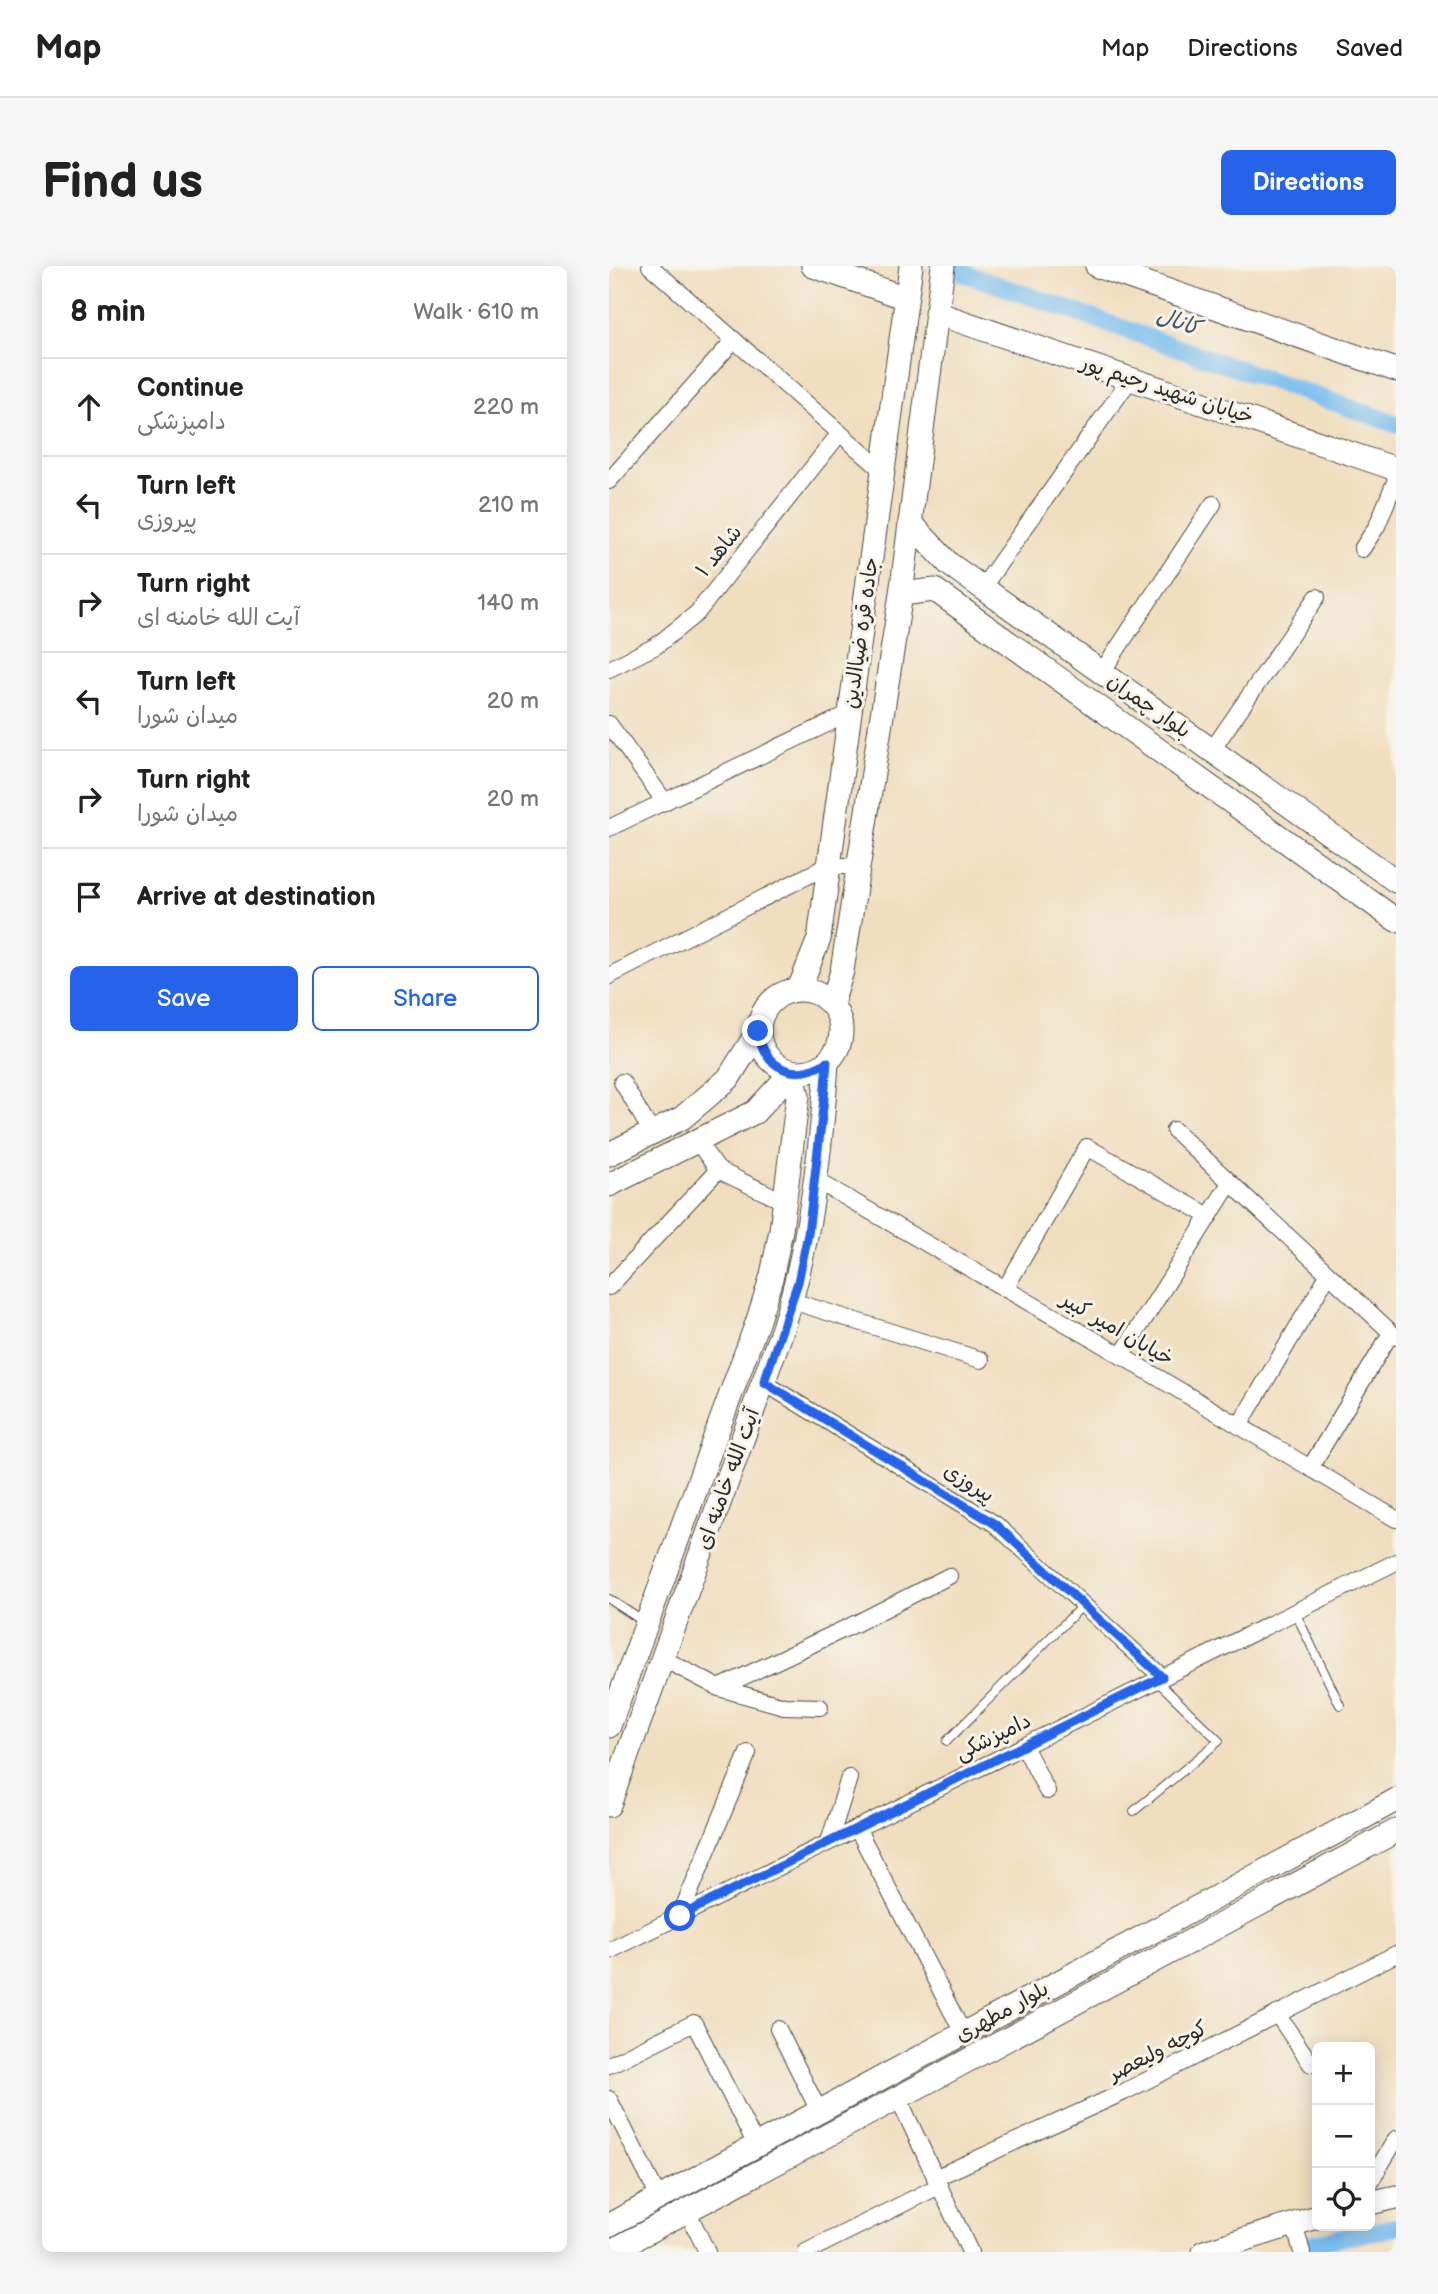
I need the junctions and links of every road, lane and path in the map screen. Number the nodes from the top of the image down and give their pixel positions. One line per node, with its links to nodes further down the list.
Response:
1 (650, 266): 8 (street)
2 (813, 266): 6 (street)
3 (943, 266): 7 (street, جاده قره ضیاالدین)
4 (1097, 266): 9 (street)
5 (910, 270): 6 (street, جاده قره ضیاالدین)
6 (906, 298): 13 (street, جاده قره ضیاالدین)
7 (936, 313): 10 (street, خیابان شهید رحیم پور); 17 (street, جاده قره ضیاالدین)
8 (734, 340): 11 (street); 15 (street)
9 (1396, 370)
10 (1131, 378): 12 (street, خیابان شهید رحیم پور); 19 (street)
11 (840, 433): 13 (street); 22 (street, شاهد ۱)
12 (1396, 469)
13 (883, 471): 24 (street, جاده قره ضیاالدین)
14 (1396, 479): 18 (street)
15 (609, 481)
16 (1213, 504): 23 (street)
17 (910, 522): 19 (street, بلوار چمران); 20 (street, جاده قره ضیاالدین)
18 (1361, 549)
19 (982, 588): 23 (street, بلوار چمران)
20 (901, 594): 30 (street, جاده قره ضیاالدین); 32 (street, بلوار چمران)
21 (1317, 597): 26 (street)
22 (609, 669)
23 (1102, 672): 26 (street, بلوار چمران)
24 (850, 713): 27 (street); 29 (street, جاده قره ضیاالدین)
25 (609, 724): 27 (street)
26 (1212, 750): 31 (street, بلوار چمران)
27 (664, 802): 28 (street)
28 (609, 828)
29 (829, 865): 30 (street); 33 (street); 34 (street, جاده قره ضیاالدین)
30 (858, 867): 35 (street, جاده قره ضیاالدین)
31 (1396, 881)
32 (1396, 920)
33 (609, 976)
34 (799, 989): 35 (street); 36 (street)
35 (832, 1004): 37 (street)
36 (758, 1031): 38 (street); 41 (street)
37 (827, 1062): 38 (street); 45 (street, آیت الله خامنه ای)
38 (792, 1072): 42 (street); 48 (street, آیت الله خامنه ای)
39 (622, 1082): 41 (street)
40 (1174, 1130): 46 (street)
41 (652, 1133): 43 (street)
42 (697, 1141): 44 (street); 47 (street)
43 (609, 1154)
44 (718, 1170): 48 (street); 51 (street)
45 (814, 1180): 52 (street, خیابان امیر کبیر); 53 (street, آیت الله خامنه ای)
46 (1230, 1183): 49 (street); 50 (street)
47 (609, 1185)
48 (785, 1202): 66 (street, آیت الله خامنه ای)
49 (1209, 1216): 52 (street); 55 (street)
50 (1328, 1275): 54 (street); 58 (street)
51 (609, 1287)
52 (1005, 1289): 55 (street, خیابان امیر کبیر)
53 (792, 1301): 56 (street); 57 (street, آیت الله خامنه ای)
54 (1393, 1335): 59 (street)
55 (1121, 1356): 58 (street, خیابان امیر کبیر)
56 (981, 1360)
57 (764, 1382): 64 (street, پیروزی); 67 (street, آیت الله خامنه ای)
58 (1239, 1426): 59 (street, خیابان امیر کبیر)
59 (1310, 1468): 60 (street, خیابان امیر کبیر)
60 (1396, 1519)
61 (1394, 1567): 65 (street, دامپزشکی)
62 (949, 1576): 69 (street)
63 (609, 1599): 66 (lane)
64 (1083, 1605): 68 (street, پیروزی); 74 (lane)
65 (1295, 1612): 68 (street, دامپزشکی); 71 (lane)
66 (646, 1624): 70 (street, آیت الله خامنه ای)
67 (662, 1658): 69 (street); 80 (street, آیت الله خامنه ای)
68 (1159, 1679): 75 (street, دامپزشکی); 81 (lane)
69 (719, 1688): 72 (street)
70 (613, 1701): 73 (street, آیت الله خامنه ای)
71 (1340, 1705)
72 (820, 1707)
73 (609, 1726)
74 (947, 1741)
75 (1024, 1746): 78 (street); 82 (street, دامپزشکی)
76 (748, 1753): 86 (street)
77 (849, 1778): 84 (street)
78 (1048, 1791)
79 (1396, 1800): 85 (street, بلوار مطهری)
80 (609, 1805)
81 (1134, 1811)
82 (857, 1828): 84 (street, دامپزشکی); 92 (street)
83 (1396, 1831): 87 (street, بلوار مطهری)
84 (829, 1842): 86 (street, دامپزشکی)
85 (1201, 1903): 87 (street); 92 (street, بلوار مطهری)
86 (680, 1916): 88 (street, دامپزشکی)
87 (1213, 1928): 95 (street, بلوار مطهری)
88 (609, 1951)
89 (1396, 1954): 90 (street, کوچه ولیعصر)
90 (1277, 2014): 93 (street); 101 (street, کوچه ولیعصر)
91 (779, 2029): 97 (street)
92 (963, 2033): 97 (street, بلوار مطهری)
93 (1311, 2064)
94 (609, 2065): 99 (street)
95 (898, 2097): 101 (street); 105 (street, بلوار مطهری)
96 (609, 2099): 103 (street)
97 (819, 2111): 99 (street, بلوار مطهری)
98 (1396, 2139): 100 (street)
99 (756, 2145): 103 (street, بلوار مطهری)
100 (1375, 2174)
101 (937, 2182): 111 (street, کوچه ولیعصر); 112 (street)
102 (1396, 2197): 104 (street)
103 (659, 2198): 108 (street, بلوار مطهری)
104 (1375, 2202)
105 (687, 2210): 109 (street, بلوار مطهری); 110 (street)
106 (1312, 2219): 107 (street)
107 (1294, 2224): 113 (street); 114 (street)
108 (609, 2225)
109 (610, 2252)
110 (707, 2252)
111 (806, 2252)
112 (970, 2252)
113 (1204, 2252)
114 (1302, 2252)

